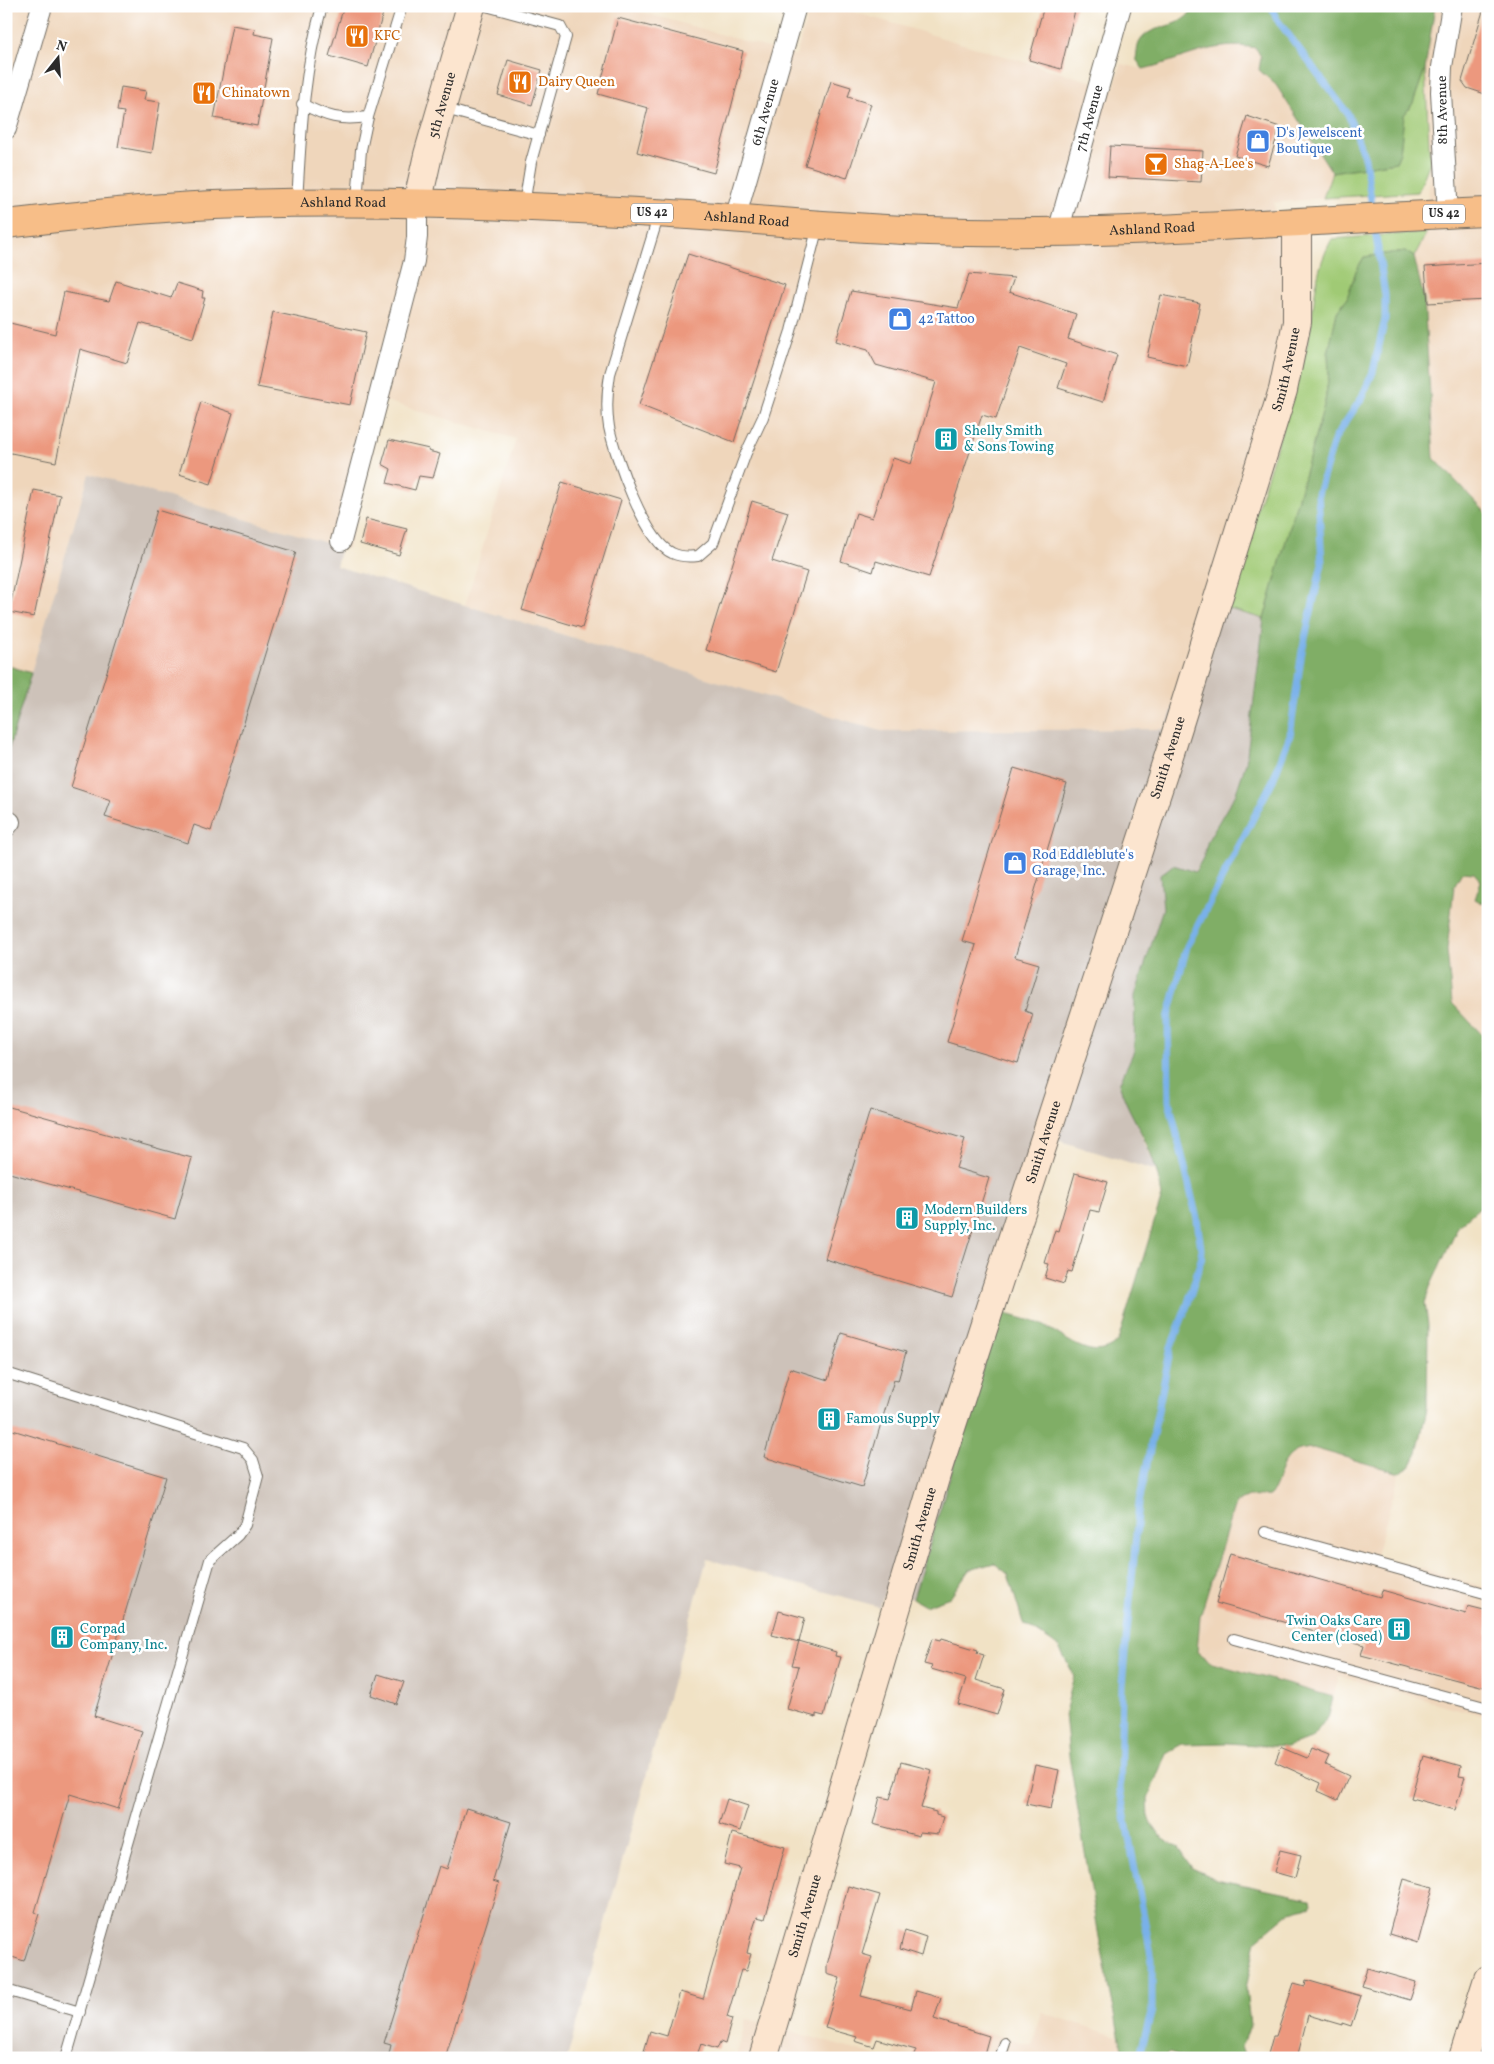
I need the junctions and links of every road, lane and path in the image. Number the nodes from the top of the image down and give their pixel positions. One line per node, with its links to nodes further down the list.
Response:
1 (42, 6): 15 (street)
2 (329, 6): 10 (lane)
3 (397, 6): 11 (lane)
4 (402, 6): 11 (lane)
5 (471, 6): 13 (street, 5th Avenue)
6 (486, 6): 16 (lane)
7 (796, 6): 24 (street, 6th Avenue)
8 (1121, 6): 28 (street, 7th Avenue)
9 (1452, 6): 23 (street, 8th Avenue)
10 (321, 9): 12 (lane)
11 (397, 21): 14 (lane)
12 (302, 104): 14 (lane); 17 (lane)
13 (441, 108): 16 (lane); 19 (street, 5th Avenue)
14 (368, 117): 18 (lane)
15 (6, 129)
16 (539, 135): 20 (lane)
17 (297, 204): 18 (main road, Ashland Road / US 42); 25 (main road, Ashland Road / US 42)
18 (356, 204): 19 (main road, Ashland Road / US 42)
19 (418, 204): 20 (main road, Ashland Road / US 42); 29 (street)
20 (524, 206): 22 (main road, Ashland Road / US 42)
21 (1488, 212): 23 (main road, Ashland Road / US 42)
22 (659, 213): 24 (main road, Ashland Road / US 42); 27 (lane)
23 (1448, 214): 26 (main road, Ashland Road / US 42)
24 (735, 219): 27 (main road, Ashland Road / US 42)
25 (6, 224)
26 (1297, 224): 28 (main road, Ashland Road / US 42); 40 (street, Smith Avenue)
27 (818, 225): 28 (main road, Ashland Road / US 42)
28 (1058, 232)
29 (341, 541)
30 (6, 1373): 37 (lane)
31 (1265, 1532): 32 (lane)
32 (1488, 1594)
33 (1234, 1639): 34 (lane)
34 (1488, 1708)
35 (1488, 1979): 42 (street)
36 (6, 1990): 37 (lane)
37 (80, 2012): 39 (lane)
38 (1005, 2043): 41 (lane)
39 (66, 2058)
40 (763, 2058)
41 (1000, 2058)
42 (1463, 2058)

